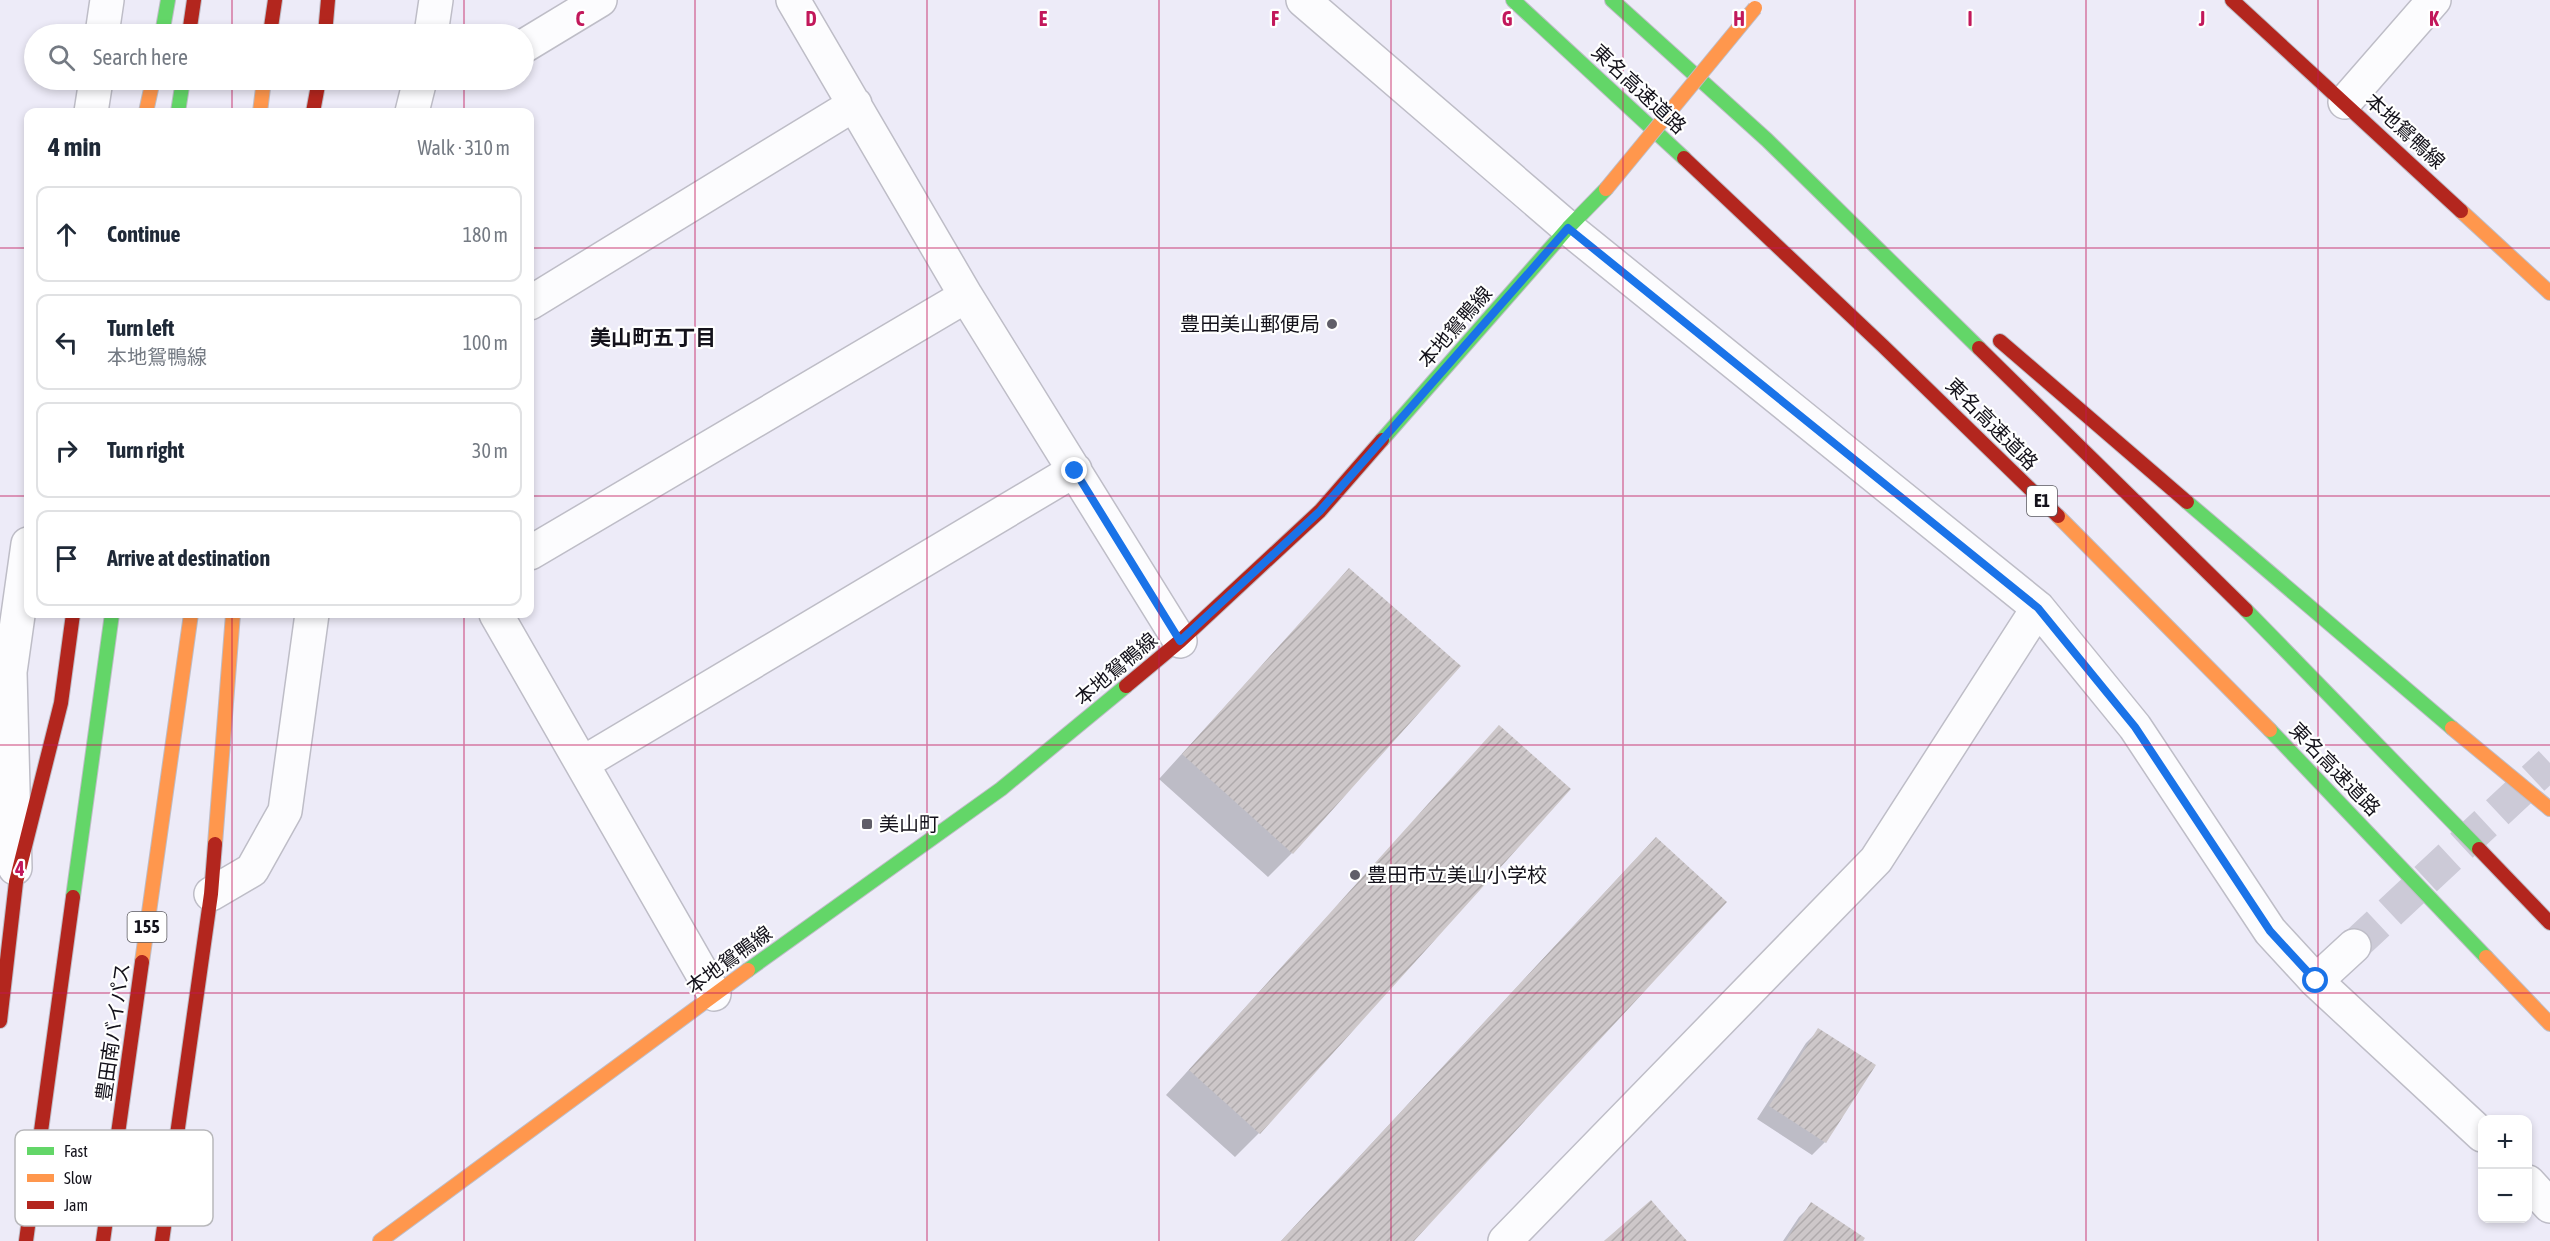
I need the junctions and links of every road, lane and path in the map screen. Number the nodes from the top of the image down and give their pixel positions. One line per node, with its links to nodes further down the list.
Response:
1 (107, 0): 15 (street)
2 (168, 0): 16 (main road)
3 (194, 0): 17 (main road)
4 (275, 0): 18 (main road)
5 (328, 0): 19 (main road)
6 (436, 0): 20 (street)
7 (600, 0): 21 (street)
8 (793, 0): 29 (street)
9 (1303, 0): 37 (street)
10 (1513, 0): 63 (main road, 東名高速道路 / E1)
11 (1612, 0): 36 (main road)
12 (2232, 0): 28 (main road, 本地鴛鴨線)
13 (2434, 0): 28 (street)
14 (1758, 4): 37 (main road, 本地鴛鴨線, bridge)
15 (103, 24)
16 (164, 24)
17 (190, 24)
18 (271, 24)
19 (326, 24)
20 (432, 24)
21 (534, 40)
22 (94, 90): 30 (street)
23 (151, 90): 31 (main road)
24 (181, 90): 32 (main road)
25 (263, 90): 33 (main road)
26 (317, 90): 34 (main road)
27 (418, 90): 35 (street)
28 (2345, 102): 39 (main road, 本地鴛鴨線)
29 (855, 104): 40 (street); 41 (street)
30 (92, 108)
31 (147, 108)
32 (179, 108)
33 (260, 108)
34 (314, 108)
35 (413, 108)
36 (1767, 140): 38 (main road); 58 (main road)
37 (1568, 228): 46 (street); 53 (main road, 本地鴛鴨線)
38 (1930, 280)
39 (2550, 293)
40 (966, 296): 43 (street); 44 (street)
41 (534, 301)
42 (1993, 334): 55 (main road)
43 (1075, 471): 53 (street); 54 (street)
44 (534, 551)
45 (24, 572): 56 (street)
46 (2038, 608): 60 (street); 77 (street)
47 (72, 618): 56 (main road)
48 (111, 618): 64 (main road)
49 (190, 618): 65 (main road, 豊田南バイパス / 155)
50 (233, 618): 57 (main road)
51 (311, 618): 57 (street)
52 (498, 618): 54 (street)
53 (1180, 641): 61 (main road, 本地鴛鴨線)
54 (583, 763): 61 (street)
55 (2550, 809)
56 (16, 882): 62 (main road)
57 (211, 894): 66 (main road)
58 (2550, 923)
59 (2354, 946): 60 (street)
60 (2316, 981): 67 (street)
61 (714, 994): 76 (main road, 本地鴛鴨線)
62 (0, 1021)
63 (2550, 1024)
64 (41, 1130)
65 (119, 1130)
66 (178, 1130)
67 (2478, 1131)
68 (2532, 1186): 69 (street)
69 (2550, 1206)
70 (28, 1226): 73 (main road)
71 (105, 1226): 74 (main road, 豊田南バイパス / 155)
72 (164, 1226): 75 (main road)
73 (26, 1241)
74 (103, 1241)
75 (162, 1241)
76 (380, 1241)
77 (1505, 1241)

